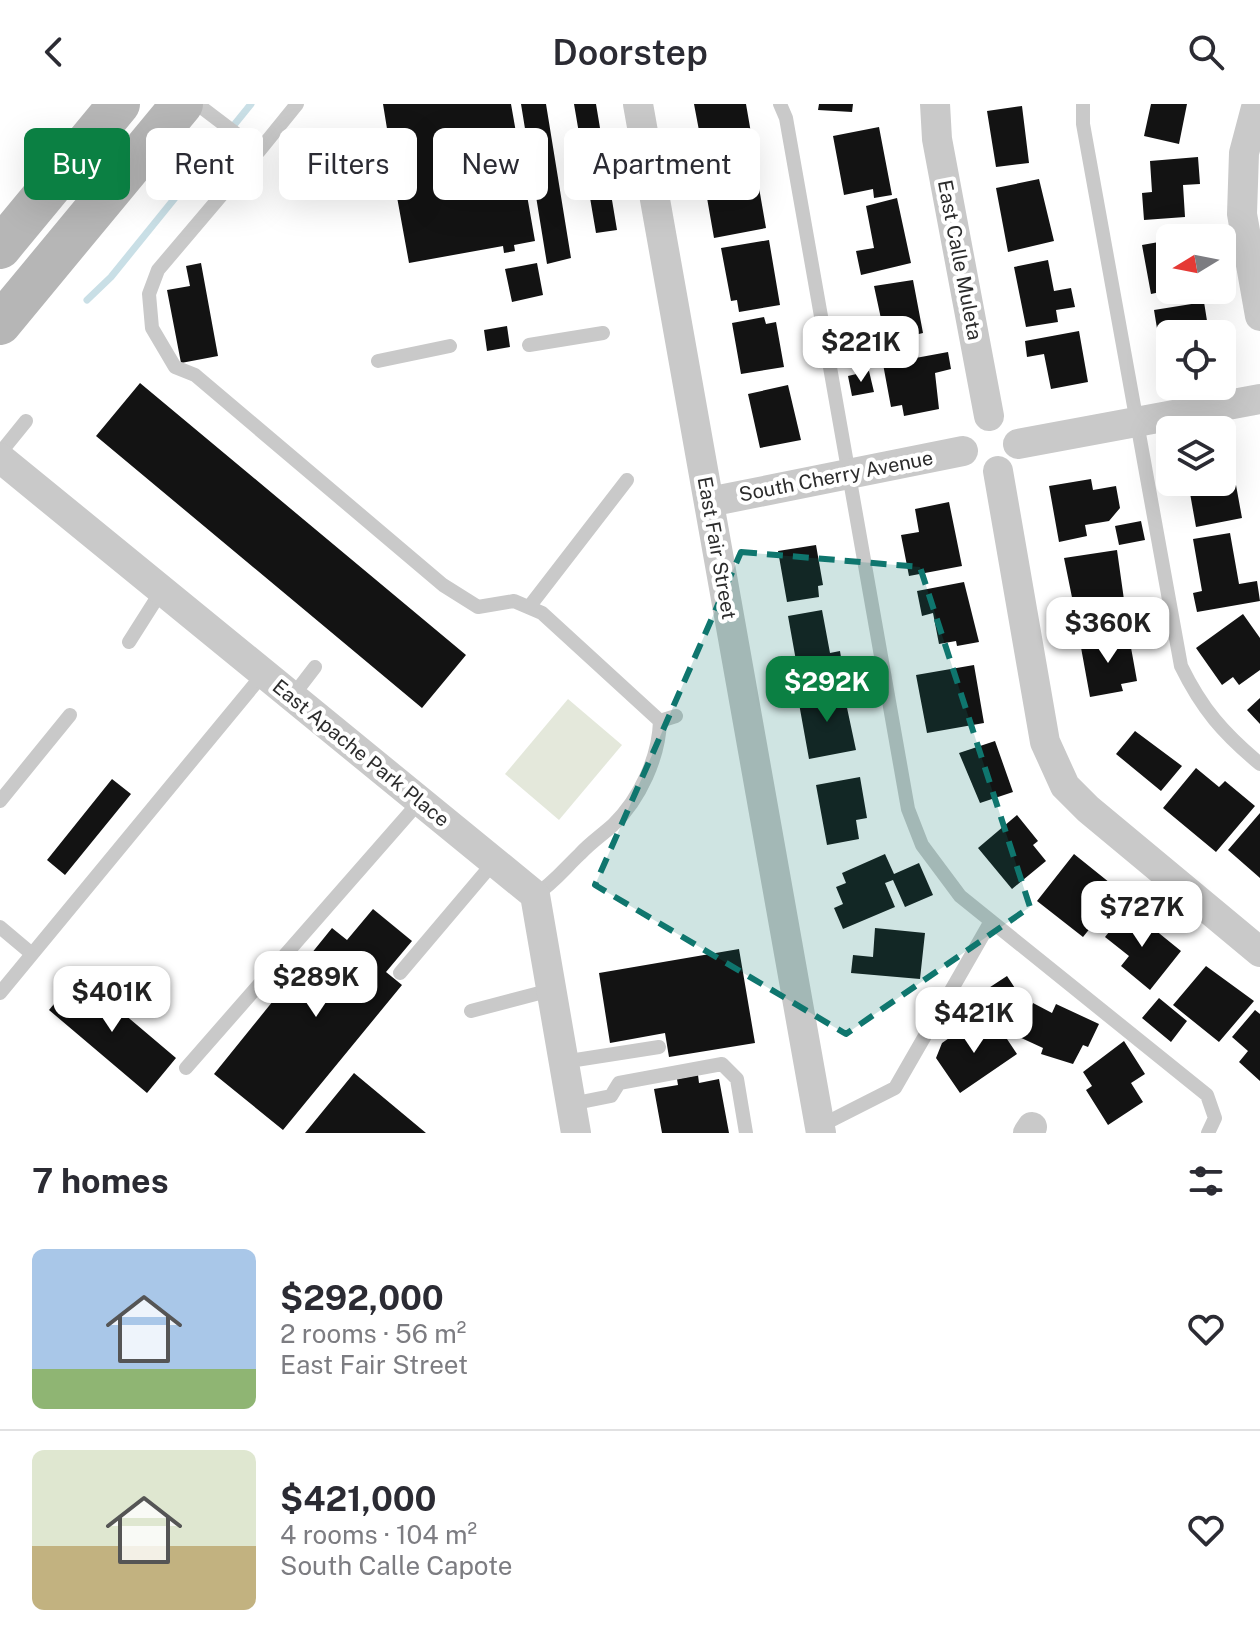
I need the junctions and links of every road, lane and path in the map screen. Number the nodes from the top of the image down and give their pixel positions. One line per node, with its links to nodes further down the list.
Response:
1 (119, 104): 13 (main road)
2 (182, 104): 15 (main road)
3 (197, 104): 10 (lane)
4 (297, 104): 11 (lane)
5 (638, 104): 30 (street, East Fair Street)
6 (780, 104): 28 (lane)
7 (935, 104): 21 (street, East Calle Muleta)
8 (1083, 104): 23 (lane)
9 (1257, 104): 14 (street)
10 (229, 128)
11 (263, 146)
12 (217, 200): 32 (lane)
13 (0, 248)
14 (1260, 316)
15 (0, 324)
16 (603, 333): 17 (lane)
17 (529, 345)
18 (450, 346): 19 (lane)
19 (378, 361)
20 (1260, 399): 23 (street)
21 (989, 416): 24 (street); 25 (street)
22 (26, 421): 26 (lane)
23 (1135, 422): 24 (street); 40 (lane)
24 (1018, 444): 27 (street)
25 (963, 451): 27 (street); 28 (street, South Cherry Avenue)
26 (0, 455): 31 (street, East Apache Park Place)
27 (998, 471): 47 (street)
28 (849, 474): 30 (street, South Cherry Avenue); 45 (lane)
29 (627, 480): 32 (lane)
30 (709, 502): 57 (street, East Fair Street)
31 (162, 590): 33 (lane); 35 (street, East Apache Park Place)
32 (529, 607): 39 (lane)
33 (129, 642)
34 (315, 667): 36 (lane)
35 (264, 673): 36 (street, East Apache Park Place); 48 (lane)
36 (292, 697): 42 (street, East Apache Park Place)
37 (70, 715): 41 (lane)
38 (676, 716): 39 (lane)
39 (660, 721): 44 (lane)
40 (1260, 764)
41 (0, 801)
42 (420, 801): 43 (street, East Apache Park Place); 55 (lane)
43 (494, 862): 44 (street, East Apache Park Place); 49 (lane)
44 (535, 895): 50 (street)
45 (991, 921): 57 (lane); 59 (lane)
46 (0, 927): 48 (lane)
47 (1260, 952)
48 (32, 954): 51 (lane)
49 (400, 973)
50 (551, 990): 52 (lane); 54 (street)
51 (0, 993)
52 (471, 1011)
53 (659, 1047): 54 (lane)
54 (563, 1062): 56 (street)
55 (186, 1068)
56 (573, 1118): 58 (lane)
57 (821, 1130)
58 (746, 1133)
59 (1208, 1133)

